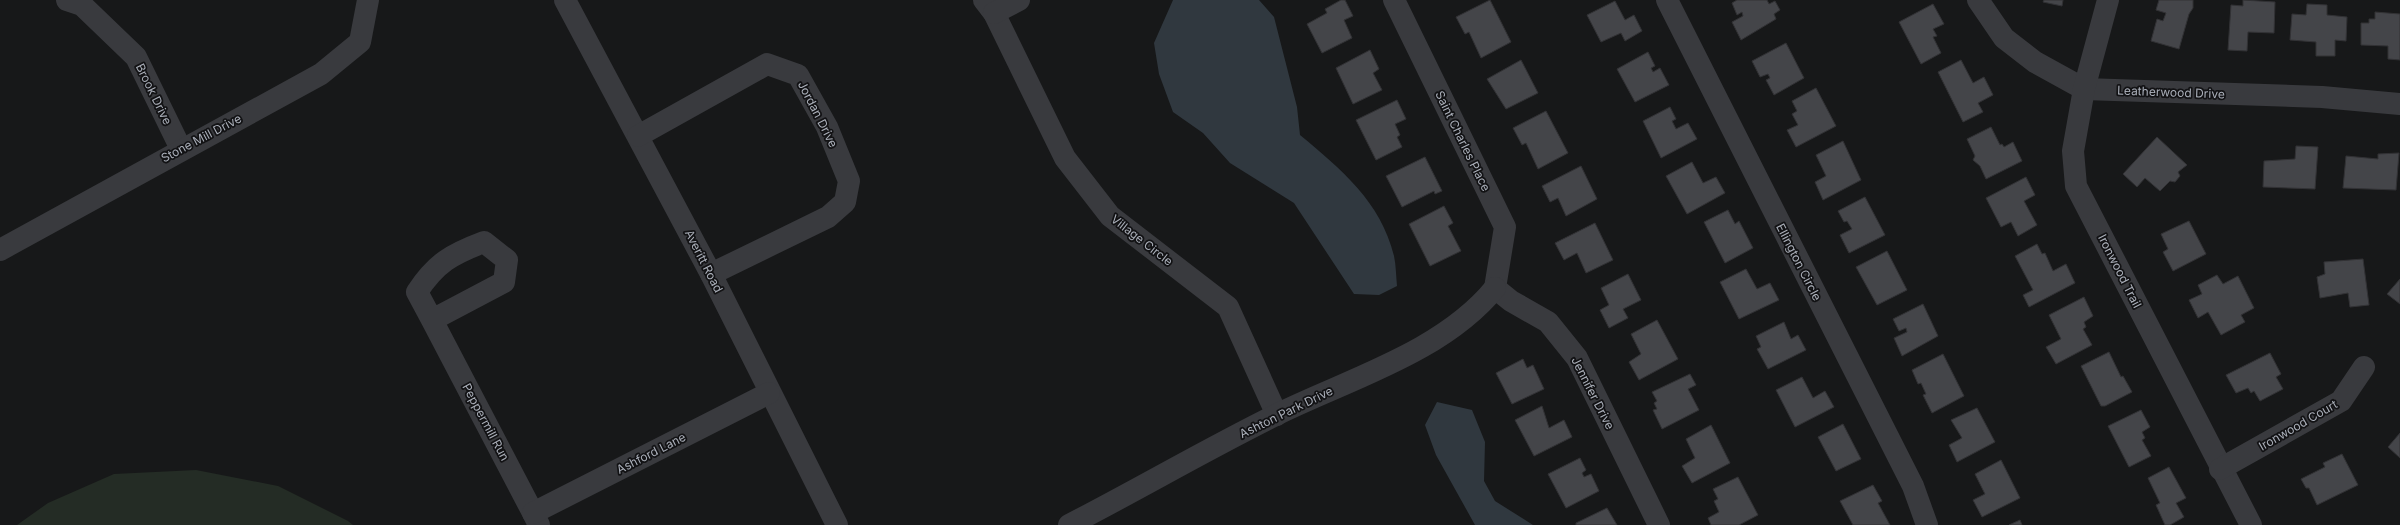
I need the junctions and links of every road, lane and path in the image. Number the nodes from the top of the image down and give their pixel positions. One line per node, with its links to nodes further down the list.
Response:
1 (67, 0): 13 (street, Brook Drive)
2 (368, 0): 13 (street, Stone Mill Drive)
3 (565, 0): 12 (street, Averitt Road)
4 (1019, 0): 9 (street, Village Circle)
5 (1394, 0): 16 (street, Saint Charles Place)
6 (1667, 0): 26 (street, Ellington Circle)
7 (1978, 0): 10 (street, Leatherwood Drive)
8 (2108, 0): 10 (street, Ironwood Trail)
9 (989, 7): 20 (street, Village Circle)
10 (2084, 89): 11 (street, Leatherwood Drive); 21 (street, Ironwood Trail)
11 (2400, 104)
12 (638, 136): 15 (street, Averitt Road); 15 (street, Jordan Drive)
13 (180, 149): 14 (street, Stone Mill Drive)
14 (0, 250)
15 (711, 274): 19 (street, Averitt Road)
16 (1495, 288): 20 (street, Ashton Park Drive); 25 (street, Jennifer Drive)
17 (432, 320): 22 (street, Peppermill Run)
18 (2364, 367): 21 (street, Ironwood Court)
19 (769, 393): 22 (street, Ashford Lane); 23 (street, Averitt Road)
20 (1277, 415): 24 (street, Ashton Park Drive)
21 (2220, 469): 27 (street, Ironwood Trail)
22 (536, 519)
23 (837, 525)
24 (1070, 525)
25 (1659, 525)
26 (1927, 525)
27 (2251, 525)

